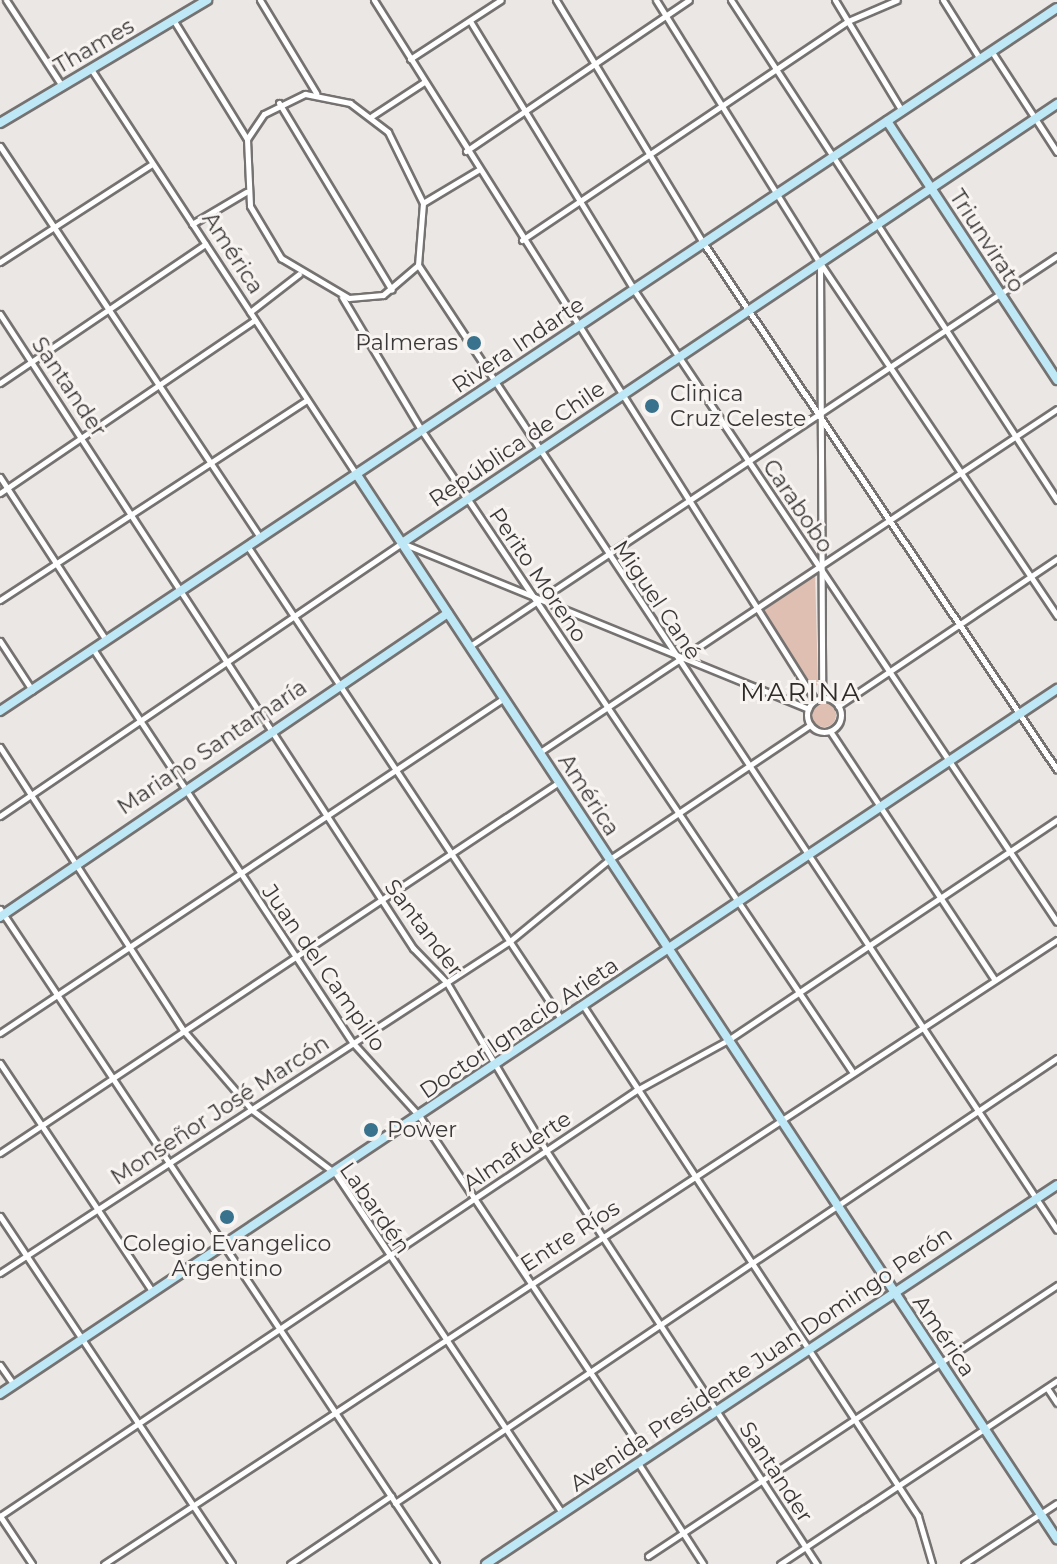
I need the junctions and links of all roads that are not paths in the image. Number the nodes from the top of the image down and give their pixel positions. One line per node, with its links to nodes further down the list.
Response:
1 (207, 0): 15 (street, Thames)
2 (260, 0): 26 (street)
3 (374, 0): 19 (street)
4 (501, 0): 16 (street)
5 (556, 0): 21 (street)
6 (656, 0): 14 (street)
7 (689, 0): 14 (street)
8 (731, 0): 23 (street)
9 (835, 0): 17 (street)
10 (897, 0): 17 (street)
11 (943, 0): 20 (street)
12 (3, 1): 25 (street)
13 (1057, 8): 18 (street, Rivera Indarte)
14 (666, 16): 21 (street); 28 (street)
15 (174, 21): 22 (street, Thames); 36 (street)
16 (470, 21): 19 (street); 31 (street, Carabobo)
17 (848, 21): 23 (street); 30 (street)
18 (992, 51): 20 (street, Rivera Indarte); 33 (street)
19 (410, 59): 24 (street)
20 (980, 59): 30 (street, Rivera Indarte)
21 (593, 64): 31 (street); 40 (street)
22 (91, 69): 25 (street, Thames); 42 (street, América)
23 (774, 70): 28 (street); 41 (street)
24 (424, 82): 32 (street); 38 (street)
25 (62, 86): 35 (street, Thames)
26 (316, 94): 27 (street); 32 (street)
27 (279, 103): 36 (street); 60 (street)
28 (719, 104): 40 (street); 46 (street)
29 (1057, 104): 33 (street, República de Chile)
30 (902, 111): 34 (street, Rivera Indarte)
31 (524, 112): 38 (street); 47 (street, Carabobo)
32 (372, 116): 48 (street)
33 (1036, 119): 39 (street); 44 (street, República de Chile)
34 (887, 121): 41 (street, Rivera Indarte); 44 (street, Triunvirato)
35 (0, 123)
36 (247, 139): 45 (street)
37 (0, 146): 50 (street)
38 (466, 151): 43 (street)
39 (1057, 152)
40 (649, 153): 47 (street); 54 (street)
41 (830, 159): 46 (street, Rivera Indarte); 51 (street)
42 (152, 164): 49 (street, América); 50 (street)
43 (478, 170): 48 (street); 52 (street)
44 (931, 189): 51 (street, República de Chile); 62 (street, Triunvirato)
45 (247, 191): 49 (street); 59 (street)
46 (776, 195): 54 (street, Rivera Indarte); 57 (street)
47 (578, 200): 52 (street); 61 (street, Carabobo)
48 (423, 203): 58 (street)
49 (192, 224): 53 (street, América)
50 (53, 227): 56 (street); 64 (street)
51 (874, 227): 57 (street, República de Chile); 70 (street)
52 (522, 240): 69 (street)
53 (205, 244): 64 (street); 66 (street, América)
54 (704, 244): 61 (street, Rivera Indarte); 65 (street)
55 (1057, 256): 62 (street)
56 (0, 262)
57 (820, 263): 65 (street, República de Chile); 73 (street); 81 (street)
58 (418, 265): 60 (street); 76 (street, Miguel Cané)
59 (299, 274): 63 (street); 66 (street)
60 (392, 290): 63 (street)
61 (634, 290): 69 (street, Rivera Indarte); 71 (street, Carabobo)
62 (1001, 294): 70 (street); 74 (street, Triunvirato)
63 (342, 297): 82 (street, Perito Moreno)
64 (109, 311): 72 (street); 77 (street)
65 (750, 311): 71 (street, República de Chile); 81 (street)
66 (250, 312): 68 (street, América)
67 (0, 314): 72 (street, Santander)
68 (255, 320): 77 (street); 79 (street, América)
69 (575, 329): 76 (street, Rivera Indarte); 78 (street)
70 (944, 331): 73 (street); 84 (street)
71 (679, 357): 78 (street, República de Chile); 86 (street, Carabobo)
72 (33, 362): 75 (street); 83 (street, Santander)
73 (890, 367): 81 (street); 88 (street)
74 (1057, 380)
75 (0, 383)
76 (493, 383): 82 (street, Rivera Indarte); 85 (street, Miguel Cané)
77 (160, 387): 83 (street); 87 (street)
78 (619, 397): 85 (street, República de Chile); 95 (street)
79 (307, 400): 87 (street); 89 (street, América)
80 (1057, 409): 84 (street)
81 (818, 414): 86 (street); 97 (street); 104 (street)
82 (422, 431): 89 (street, Rivera Indarte); 93 (street, Perito Moreno)
83 (83, 437): 91 (street); 96 (street, Santander)
84 (1016, 437): 88 (street); 94 (street)
85 (538, 452): 93 (street, República de Chile); 101 (street, Miguel Cané)
86 (749, 460): 95 (street); 104 (street, Carabobo)
87 (210, 462): 96 (street); 98 (street)
88 (961, 472): 97 (street); 105 (street)
89 (357, 475): 98 (street, Rivera Indarte); 99 (street, América)
90 (0, 477): 91 (street)
91 (7, 488): 92 (street); 103 (street)
92 (0, 493)
93 (468, 498): 99 (street, República de Chile); 108 (street, Perito Moreno)
94 (1057, 500)
95 (687, 504): 101 (street); 109 (street)
96 (131, 514): 103 (street); 106 (street, Santander)
97 (890, 520): 104 (street); 113 (street)
98 (260, 538): 100 (street, Rivera Indarte)
99 (402, 543): 108 (street); 110 (street, América); 111 (street, República de Chile)
100 (248, 547): 106 (street, Rivera Indarte); 111 (street)
101 (607, 555): 108 (street); 118 (street, Miguel Cané)
102 (1057, 559): 105 (street)
103 (57, 564): 107 (street); 114 (street)
104 (819, 566): 109 (street); 120 (street, Carabobo); 125 (street)
105 (1031, 576): 112 (street); 113 (street)
106 (181, 590): 114 (street, Rivera Indarte); 119 (street, Santander)
107 (0, 600)
108 (537, 602): 116 (street); 118 (street); 127 (street, Perito Moreno)
109 (756, 609): 118 (street); 125 (street)
110 (448, 613): 116 (street, América); 121 (street, Mariano Santamaría)
111 (294, 614): 119 (street, República de Chile); 121 (street)
112 (1057, 616)
113 (959, 625): 120 (street); 130 (street)
114 (106, 640): 117 (street, Rivera Indarte)
115 (0, 641): 123 (street)
116 (470, 646): 124 (street, América)
117 (93, 649): 123 (street, Rivera Indarte); 131 (street, Juan del Campillo)
118 (680, 662): 127 (street); 128 (street); 138 (street, Miguel Cané)
119 (226, 663): 131 (street, República de Chile); 133 (street, Santander)
120 (890, 671): 126 (street); 137 (street, Carabobo)
121 (340, 683): 133 (street, Mariano Santamaría); 140 (street)
122 (1057, 689): 130 (street, Doctor Ignacio Arieta)
123 (32, 690): 129 (street, Rivera Indarte)
124 (504, 698): 136 (street, América); 140 (street)
125 (818, 699): 126 (street); 128 (street)
126 (838, 706): 134 (street)
127 (609, 708): 136 (street); 145 (street, Perito Moreno)
128 (808, 709): 132 (street)
129 (0, 711)
130 (1020, 714): 137 (street, Doctor Ignacio Arieta); 139 (street)
131 (139, 720): 142 (street, Juan del Campillo); 143 (street, República de Chile)
132 (810, 725): 134 (street); 138 (street, Monseñor José Marcón)
133 (270, 729): 142 (street, Mariano Santamaría); 147 (street, Santander)
134 (830, 731): 144 (street)
135 (0, 747): 143 (street, Labardén)
136 (539, 752): 141 (street, América)
137 (950, 761): 144 (street, Doctor Ignacio Arieta); 149 (street, Carabobo)
138 (748, 765): 145 (street, Monseñor José Marcón); 151 (street, Miguel Cané)
139 (1057, 770)
140 (398, 771): 147 (street); 150 (street)
141 (559, 782): 150 (street); 152 (street, América)
142 (184, 787): 153 (street, Mariano Santamaría); 154 (street, Juan del Campillo)
143 (31, 794): 146 (street, República de Chile); 153 (street, Labardén)
144 (880, 809): 151 (street, Doctor Ignacio Arieta); 155 (street)
145 (679, 812): 152 (street, Monseñor José Marcón); 157 (street, Perito Moreno)
146 (0, 816)
147 (326, 817): 154 (street); 156 (street, Santander)
148 (1057, 820): 149 (street, Almafuerte)
149 (1010, 852): 155 (street, Almafuerte); 159 (street, Carabobo)
150 (453, 853): 156 (street); 161 (street)
151 (808, 855): 157 (street, Doctor Ignacio Arieta); 162 (street, Miguel Cané)
152 (610, 859): 161 (street, Monseñor José Marcón); 164 (street, América)
153 (75, 860): 158 (street, Mariano Santamaría); 163 (street, Labardén)
154 (240, 877): 163 (street); 165 (street, Juan del Campillo)
155 (941, 899): 162 (street, Almafuerte); 166 (street)
156 (382, 901): 165 (street); 167 (street, Santander)
157 (739, 902): 164 (street, Doctor Ignacio Arieta); 168 (street, Perito Moreno)
158 (1, 914): 169 (street)
159 (1057, 922)
160 (1057, 940): 166 (street, Entre Ríos)
161 (510, 941): 167 (street, Monseñor José Marcón); 171 (street)
162 (869, 946): 168 (street, Almafuerte); 172 (street, Miguel Cané)
163 (130, 948): 169 (street); 173 (street, Labardén)
164 (670, 948): 170 (street, Doctor Ignacio Arieta); 175 (street, América)
165 (295, 958): 173 (street); 176 (street, Juan del Campillo)
166 (994, 979): 172 (street, Entre Ríos)
167 (447, 983): 176 (street, Monseñor José Marcón); 179 (street, Santander)
168 (800, 992): 175 (street, Almafuerte); 180 (street, Perito Moreno)
169 (58, 995): 174 (street); 181 (street)
170 (584, 1007): 171 (street, Doctor Ignacio Arieta); 182 (street)
171 (562, 1022): 179 (street, Doctor Ignacio Arieta)
172 (922, 1026): 180 (street, Entre Ríos); 184 (street, Miguel Cané)
173 (184, 1031): 181 (street); 183 (street, Labardén)
174 (0, 1033)
175 (728, 1040): 182 (street, Almafuerte); 186 (street, América)
176 (353, 1043): 183 (street, Monseñor José Marcón); 185 (street, Juan del Campillo)
177 (1057, 1058): 184 (street)
178 (0, 1063): 187 (street)
179 (499, 1065): 185 (street, Doctor Ignacio Arieta); 188 (street, Santander)
180 (851, 1070): 186 (street, Entre Ríos)
181 (111, 1077): 187 (street); 190 (street)
182 (635, 1091): 188 (street, Almafuerte); 192 (street)
183 (252, 1110): 190 (street, Monseñor José Marcón); 191 (street, Labardén)
184 (978, 1110): 194 (street, Miguel Cané); 196 (street)
185 (420, 1117): 191 (street, Doctor Ignacio Arieta); 195 (street, Juan del Campillo)
186 (781, 1117): 192 (street, Entre Ríos); 196 (street, América)
187 (41, 1125): 189 (street); 197 (street)
188 (547, 1152): 195 (street, Almafuerte); 200 (street, Santander)
189 (0, 1153)
190 (168, 1160): 197 (street, Monseñor José Marcón); 201 (street)
191 (336, 1174): 201 (street, Doctor Ignacio Arieta); 203 (street, Labardén)
192 (692, 1174): 200 (street, Entre Ríos); 204 (street)
193 (1057, 1185): 194 (street, Avenida Presidente Juan Domingo Perón)
194 (1036, 1199): 199 (street, Miguel Cané); 208 (street, Avenida Presidente Juan Domingo Perón)
195 (473, 1200): 203 (street, Almafuerte); 206 (street, Juan del Campillo)
196 (836, 1203): 204 (street); 208 (street, América)
197 (97, 1208): 202 (street, Monseñor José Marcón); 209 (street)
198 (0, 1216): 202 (street)
199 (1057, 1230)
200 (600, 1236): 206 (street, Entre Ríos); 210 (street, Santander)
201 (224, 1248): 209 (street, Doctor Ignacio Arieta); 211 (street)
202 (27, 1256): 205 (street, Monseñor José Marcón); 213 (street)
203 (390, 1258): 211 (street, Almafuerte); 212 (street, Labardén)
204 (749, 1261): 210 (street); 214 (street)
205 (0, 1273)
206 (528, 1282): 212 (street, Entre Ríos); 217 (street, Juan del Campillo)
207 (1057, 1285): 215 (street)
208 (893, 1292): 214 (street, Avenida Presidente Juan Domingo Perón); 215 (street, América)
209 (153, 1293): 213 (street, Doctor Ignacio Arieta)
210 (660, 1325): 217 (street); 223 (street, Santander)
211 (279, 1331): 224 (street); 226 (street, Almafuerte)
212 (445, 1338): 224 (street, Entre Ríos); 227 (street, Labardén)
213 (84, 1339): 219 (street, Doctor Ignacio Arieta); 226 (street)
214 (808, 1350): 223 (street, Avenida Presidente Juan Domingo Perón); 225 (street)
215 (940, 1362): 225 (street); 228 (street, América)
216 (0, 1365): 219 (street)
217 (589, 1372): 227 (street); 229 (street, Juan del Campillo)
218 (1057, 1381): 220 (street)
219 (14, 1385): 221 (street, Doctor Ignacio Arieta)
220 (1047, 1388): 222 (street); 228 (street)
221 (0, 1394)
222 (1057, 1403)
223 (717, 1411): 229 (street, Avenida Presidente Juan Domingo Perón); 231 (street, Santander)
224 (335, 1413): 233 (street); 236 (street, Entre Ríos)
225 (854, 1419): 231 (street); 232 (street)
226 (140, 1424): 236 (street); 239 (street, Almafuerte)
227 (506, 1427): 234 (street); 237 (street, Labardén)
228 (985, 1429): 232 (street); 238 (street, América)
229 (647, 1457): 230 (street, Avenida Presidente Juan Domingo Perón)
230 (638, 1463): 237 (street, Avenida Presidente Juan Domingo Perón); 240 (street)
231 (763, 1480): 240 (street); 242 (street, Santander)
232 (899, 1486): 242 (street); 253 (street)
233 (391, 1496): 234 (street); 247 (street)
234 (395, 1503): 248 (street)
235 (1057, 1503): 238 (street)
236 (194, 1505): 245 (street, Entre Ríos); 246 (street)
237 (562, 1513): 249 (street, Avenida Presidente Juan Domingo Perón)
238 (1041, 1514): 241 (street, América); 254 (street)
239 (0, 1516): 244 (street)
240 (683, 1532): 243 (street); 250 (street)
241 (1057, 1539)
242 (806, 1547): 251 (street); 252 (street, Santander)
243 (648, 1556)
244 (32, 1564)
245 (104, 1564)
246 (232, 1564)
247 (290, 1564)
248 (436, 1564)
249 (486, 1564)
250 (703, 1564)
251 (780, 1564)
252 (817, 1564)
253 (932, 1564)
254 (964, 1564)

